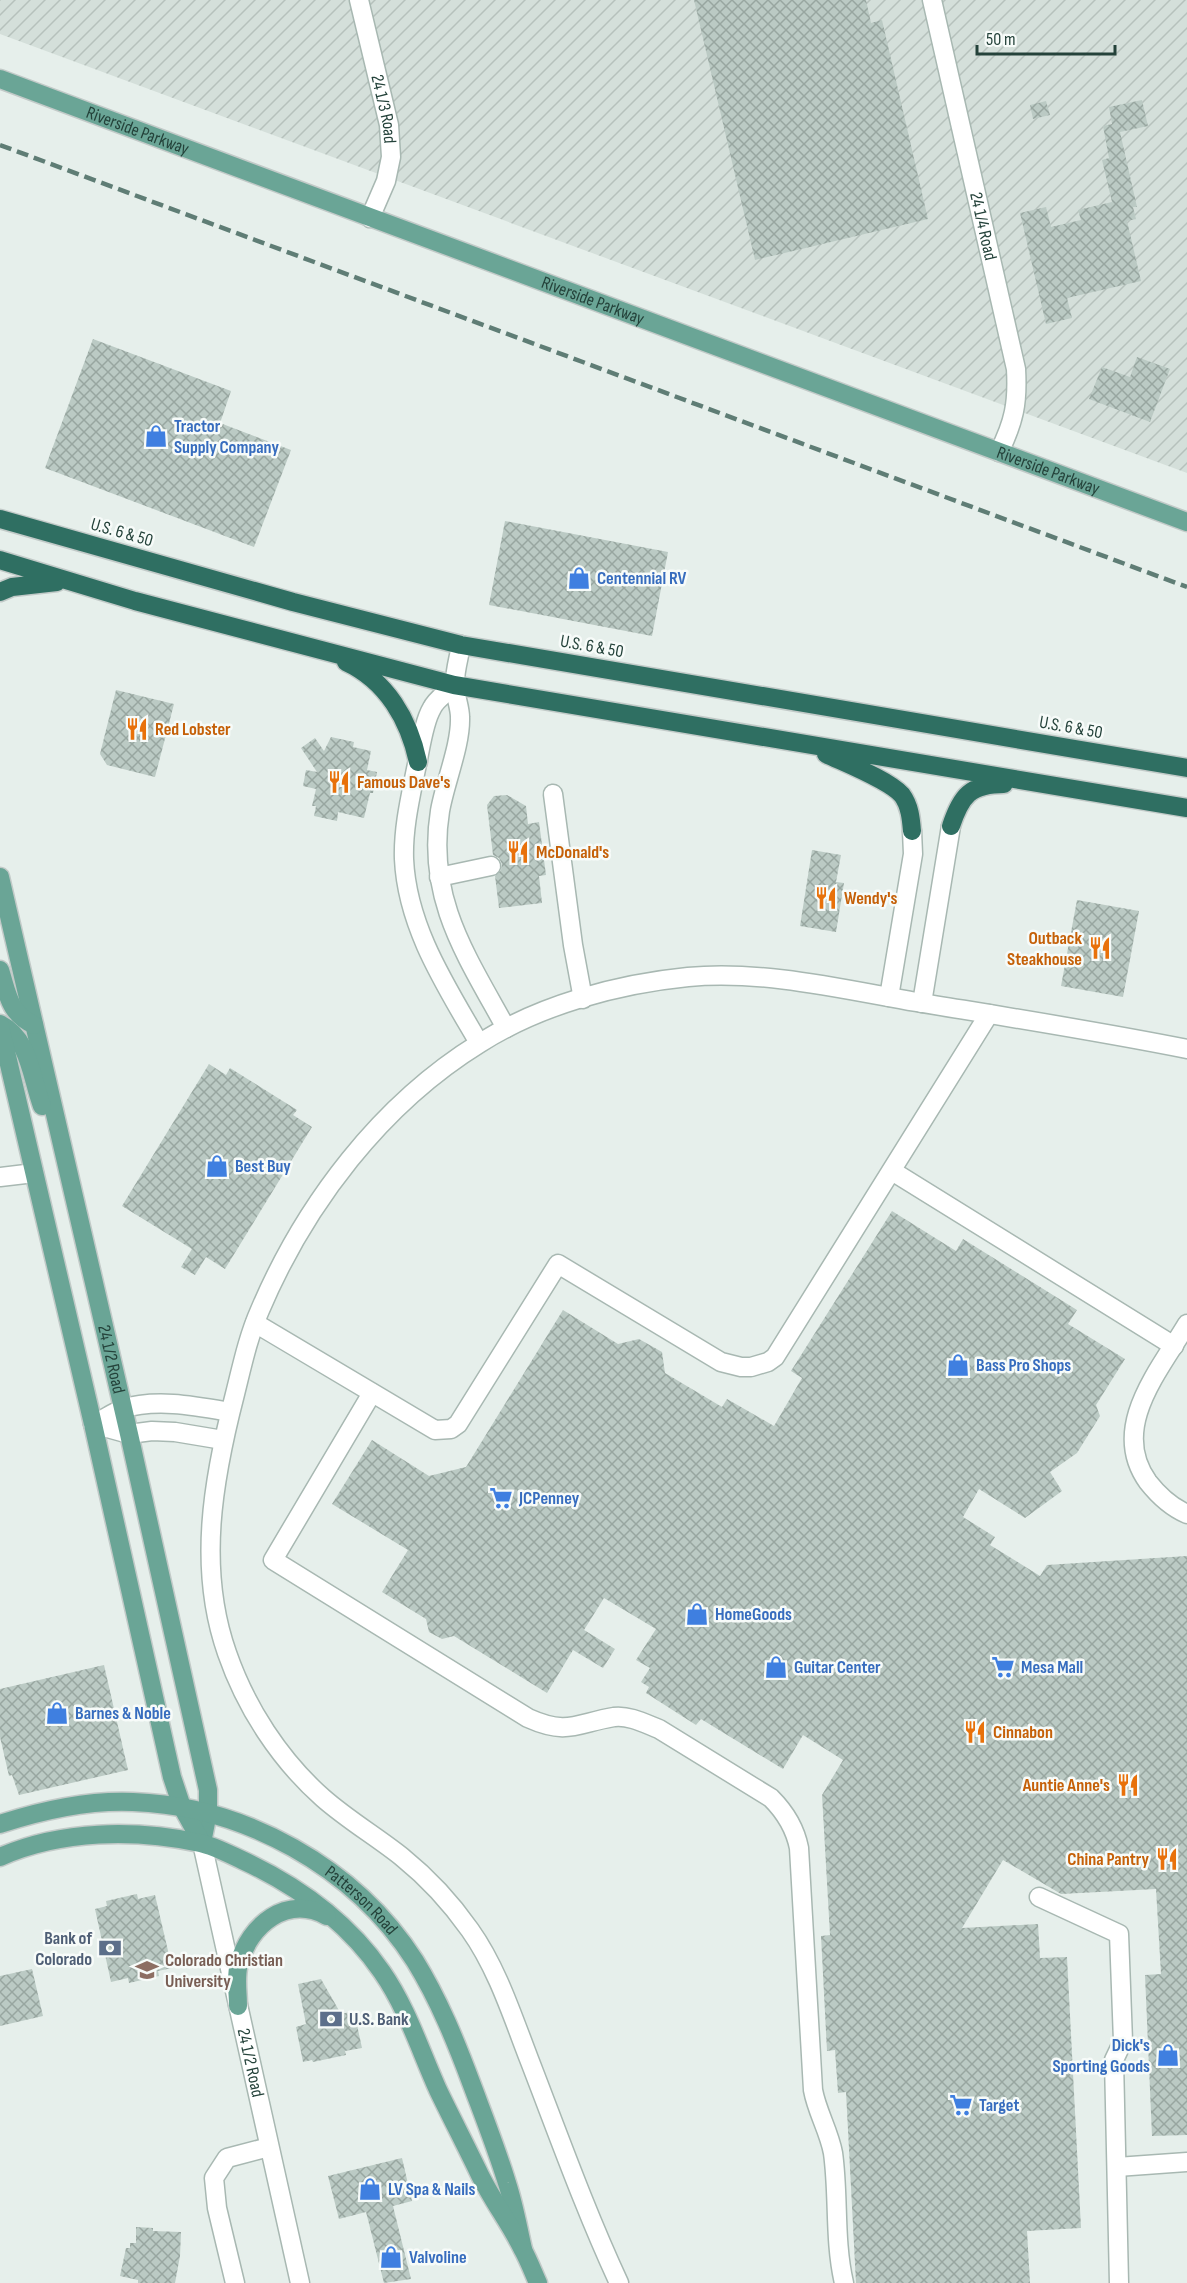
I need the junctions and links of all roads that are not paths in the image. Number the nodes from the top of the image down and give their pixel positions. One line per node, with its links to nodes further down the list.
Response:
1 (359, 0): 4 (street, 24 1/3 Road)
2 (932, 0): 5 (street, 24 1/4 Road)
3 (0, 79): 4 (main road, Riverside Parkway)
4 (370, 218): 5 (main road, Riverside Parkway)
5 (999, 452): 7 (main road, Riverside Parkway)
6 (0, 519): 11 (highway, U.S. 6 & 50)
7 (1187, 522)
8 (0, 560): 9 (highway)
9 (70, 581): 10 (highway); 12 (highway)
10 (0, 592)
11 (461, 645): 13 (street); 16 (highway, U.S. 6 & 50)
12 (319, 650): 13 (highway); 15 (highway)
13 (454, 685): 14 (highway); 15 (street); 22 (street)
14 (805, 744): 17 (highway); 21 (highway)
15 (418, 762): 23 (street)
16 (1187, 768)
17 (1039, 784): 19 (highway); 20 (highway)
18 (553, 794): 29 (street)
19 (1187, 808)
20 (951, 826): 30 (street)
21 (912, 831): 28 (street)
22 (436, 858): 23 (street); 26 (street)
23 (404, 860): 35 (street)
24 (491, 866): 26 (street)
25 (0, 877): 33 (main road, 24 1/2 Road)
26 (439, 877): 34 (street)
27 (0, 970): 33 (main road)
28 (889, 997): 29 (street); 30 (street)
29 (583, 999): 34 (street)
30 (922, 1003): 31 (street)
31 (989, 1014): 36 (street); 38 (street)
32 (0, 1025): 37 (main road); 39 (main road, 24 1/2 Road)
33 (34, 1025): 37 (main road, 24 1/2 Road)
34 (506, 1028): 35 (street)
35 (479, 1043): 41 (street)
36 (1187, 1049)
37 (62, 1145): 45 (main road, 24 1/2 Road)
38 (892, 1171): 43 (street); 44 (street)
39 (34, 1173): 40 (street); 47 (main road, 24 1/2 Road)
40 (0, 1177)
41 (255, 1323): 44 (street); 46 (street)
42 (1187, 1324): 43 (street)
43 (1174, 1346): 50 (street)
44 (372, 1393): 67 (street)
45 (123, 1409): 46 (street); 47 (street); 48 (main road, 24 1/2 Road)
46 (230, 1412): 49 (street)
47 (93, 1424): 48 (street); 51 (main road, 24 1/2 Road)
48 (129, 1434): 49 (street); 52 (main road, 24 1/2 Road)
49 (223, 1440): 66 (street)
50 (1187, 1514)
51 (182, 1807): 52 (main road, Patterson Road); 53 (main road, Patterson Road); 54 (main road, 24 1/2 Road)
52 (208, 1812): 54 (main road, 24 1/2 Road); 62 (main road, Patterson Road)
53 (0, 1824)
54 (202, 1843): 55 (main road, Patterson Road); 57 (main road, Patterson Road); 58 (street, 24 1/2 Road)
55 (0, 1857)
56 (1039, 1897): 61 (street)
57 (339, 1922): 58 (main road); 62 (main road, Patterson Road)
58 (238, 2006): 59 (street, 24 1/2 Road)
59 (269, 2147): 63 (street); 64 (street, 24 1/2 Road)
60 (1187, 2162): 61 (street)
61 (1117, 2167): 68 (street)
62 (523, 2249): 65 (main road, Patterson Road)
63 (235, 2283)
64 (300, 2283)
65 (538, 2283)
66 (619, 2283)
67 (844, 2283)
68 (1119, 2283)

